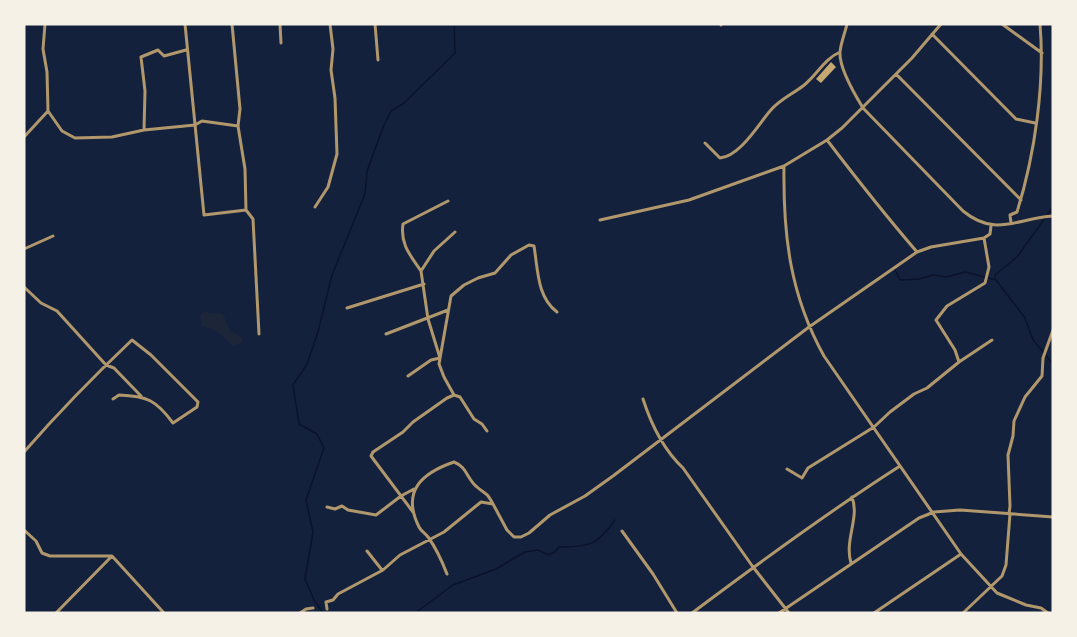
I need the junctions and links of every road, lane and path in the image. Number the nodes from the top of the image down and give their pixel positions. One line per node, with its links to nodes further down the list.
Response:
1 (45, 24): 19 (street)
2 (185, 24): 13 (street)
3 (232, 24): 22 (street)
4 (280, 24): 12 (street)
5 (330, 24): 30 (street)
6 (375, 24): 16 (street)
7 (847, 24): 14 (street)
8 (1002, 24): 15 (street)
9 (1040, 24): 15 (street)
10 (938, 25): 11 (street)
11 (932, 34): 17 (street); 20 (street)
12 (281, 43)
13 (186, 50): 21 (street); 23 (street)
14 (840, 52): 18 (street); 26 (street)
15 (1043, 54): 20 (street)
16 (378, 60)
17 (896, 74): 18 (street); 28 (street)
18 (863, 108): 25 (street); 35 (street)
19 (48, 111): 23 (street); 24 (street)
20 (1035, 123): 28 (street)
21 (195, 125): 22 (street); 23 (street); 31 (street)
22 (238, 126): 31 (street)
23 (144, 130)
24 (24, 137)
25 (827, 140): 27 (street); 40 (street)
26 (705, 143)
27 (784, 166): 33 (street); 48 (street)
28 (1021, 200): 34 (street)
29 (447, 201): 41 (street)
30 (315, 207)
31 (246, 210): 50 (street)
32 (1053, 216): 34 (street)
33 (600, 220)
34 (1011, 224): 35 (street)
35 (991, 226): 38 (street)
36 (455, 232): 41 (street)
37 (53, 236): 39 (street)
38 (984, 238): 40 (street); 54 (street)
39 (24, 249)
40 (917, 252): 48 (street)
41 (421, 271): 42 (street)
42 (423, 284): 44 (street); 47 (street)
43 (24, 287): 55 (street)
44 (347, 308)
45 (449, 310): 46 (street); 47 (street); 53 (street)
46 (557, 312)
47 (428, 319): 51 (street); 53 (street)
48 (809, 327): 61 (street); 63 (street)
49 (1053, 330): 74 (street)
50 (259, 334)
51 (386, 334)
52 (992, 340): 54 (street)
53 (440, 358): 56 (street); 57 (street)
54 (959, 362): 61 (street)
55 (106, 365): 58 (street); 58 (street); 64 (street)
56 (408, 376)
57 (454, 395): 62 (street); 68 (street)
58 (143, 397): 59 (street)
59 (113, 399)
60 (643, 399): 63 (street)
61 (874, 427): 65 (street); 66 (street)
62 (487, 431)
63 (661, 441): 70 (street); 83 (street)
64 (24, 452)
65 (900, 466): 69 (street); 72 (street)
66 (787, 469)
67 (414, 489): 68 (street); 70 (street); 73 (street)
68 (401, 496): 71 (street); 73 (street)
69 (852, 497): 82 (street); 83 (street)
70 (493, 504): 78 (street)
71 (327, 507)
72 (934, 512): 74 (street); 80 (street); 82 (street)
73 (414, 514): 78 (street)
74 (1010, 514): 75 (street); 86 (street)
75 (1053, 517)
76 (24, 530): 81 (street)
77 (622, 531): 93 (street)
78 (430, 540): 84 (street); 85 (street)
79 (367, 551): 84 (street)
80 (961, 554): 86 (street); 97 (street)
81 (112, 556): 90 (street); 91 (street)
82 (850, 563): 88 (street)
83 (753, 567): 88 (street); 94 (street)
84 (382, 570): 89 (street)
85 (447, 574)
86 (991, 588): 98 (street); 99 (street)
87 (313, 608): 92 (street)
88 (786, 608): 95 (street); 96 (street)
89 (327, 609)
90 (56, 613)
91 (164, 613)
92 (300, 613)
93 (677, 613)
94 (692, 613)
95 (779, 613)
96 (789, 613)
97 (874, 613)
98 (963, 613)
99 (1048, 613)

